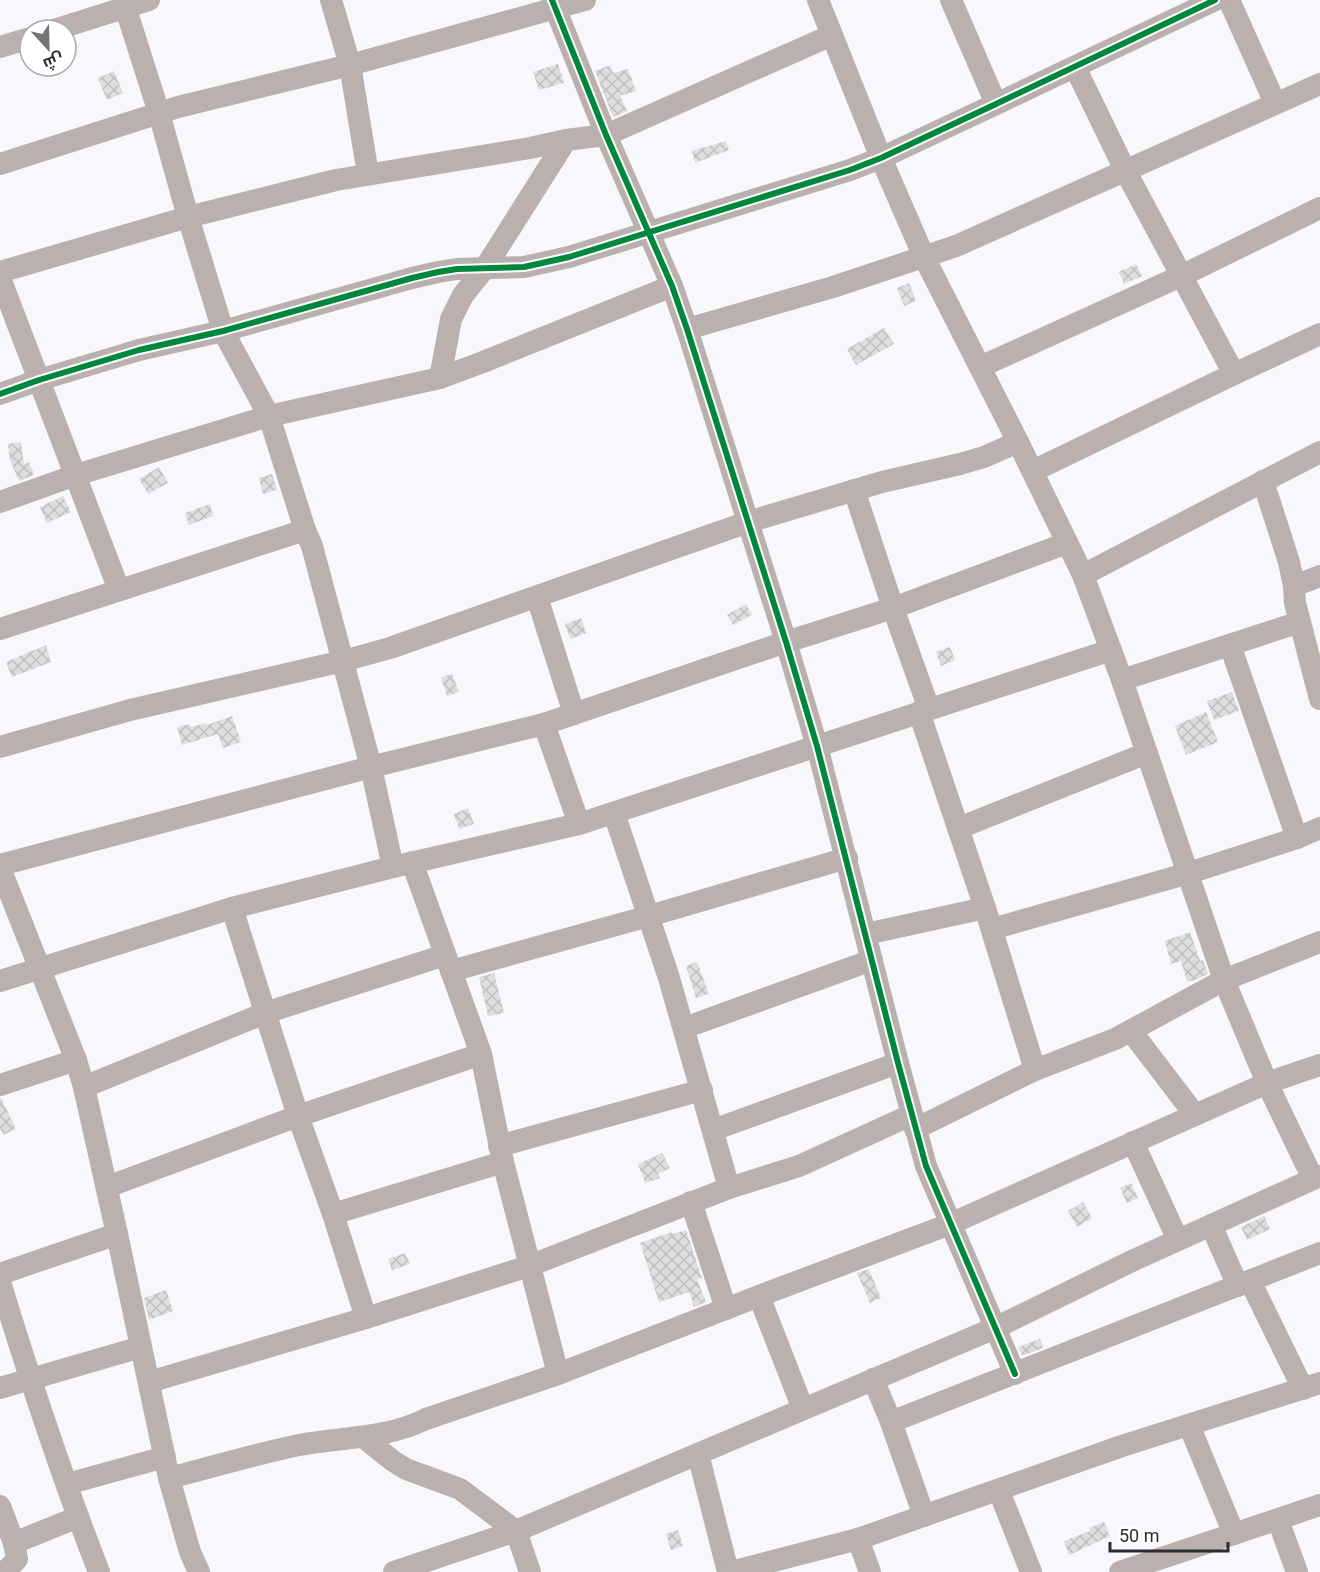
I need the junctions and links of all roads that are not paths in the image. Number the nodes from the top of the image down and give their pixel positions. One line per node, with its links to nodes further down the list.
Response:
1 (149, 0): 8 (street)
2 (330, 0): 15 (street)
3 (585, 0): 9 (street)
4 (818, 0): 12 (street)
5 (951, 0): 19 (street)
6 (1215, 0): 10 (street)
7 (1229, 0): 18 (street)
8 (124, 4): 11 (street); 20 (street)
9 (553, 4): 15 (street); 21 (street)
10 (1190, 5): 16 (street)
11 (78, 21)
12 (832, 35): 21 (street); 23 (street)
13 (18, 42): 14 (street)
14 (0, 47)
15 (350, 65): 20 (street); 26 (street)
16 (1075, 67): 19 (street); 25 (street)
17 (1320, 84): 18 (street)
18 (1275, 103): 25 (street)
19 (996, 104): 23 (street)
20 (159, 113): 24 (street); 28 (street)
21 (606, 135): 22 (street); 29 (street)
22 (566, 140): 26 (street); 31 (street)
23 (881, 158): 29 (street); 30 (street)
24 (0, 164)
25 (1125, 170): 30 (street); 33 (street)
26 (369, 174): 28 (street)
27 (1320, 208): 33 (street)
28 (188, 217): 32 (street); 37 (street)
29 (648, 233): 31 (street); 35 (street)
30 (924, 257): 36 (street); 39 (street)
31 (485, 268): 37 (street); 41 (street)
32 (0, 272)
33 (1181, 276): 39 (street); 40 (street)
34 (0, 278): 42 (street)
35 (672, 286): 36 (street); 41 (street)
36 (687, 329): 52 (street)
37 (223, 331): 42 (street); 44 (street)
38 (1320, 334): 40 (street)
39 (980, 367): 45 (street)
40 (1234, 374): 47 (street)
41 (440, 378): 44 (street)
42 (39, 380): 43 (street); 48 (street)
43 (0, 394)
44 (269, 416): 48 (street); 53 (street)
45 (1018, 442): 47 (street); 50 (street)
46 (1320, 452): 49 (street)
47 (1033, 471): 54 (street)
48 (76, 476): 51 (street); 58 (street)
49 (1263, 481): 55 (street); 57 (street)
50 (854, 490): 52 (street); 60 (street)
51 (0, 502)
52 (748, 522): 59 (street); 63 (street)
53 (305, 530): 58 (street); 66 (street)
54 (1067, 543): 55 (street); 60 (street)
55 (1083, 575): 65 (street)
56 (1320, 576): 57 (street)
57 (1294, 586): 61 (street)
58 (119, 590): 62 (street)
59 (537, 597): 66 (street); 70 (street)
60 (893, 608): 63 (street); 69 (street)
61 (1300, 622): 64 (street); 68 (street)
62 (0, 629)
63 (786, 642): 70 (street); 72 (street)
64 (1230, 645): 67 (street); 80 (street)
65 (1112, 650): 67 (street); 69 (street)
66 (343, 661): 73 (street); 75 (street)
67 (1122, 680): 74 (street)
68 (1319, 690)
69 (924, 710): 72 (street); 78 (street)
70 (574, 714): 71 (street)
71 (544, 724): 75 (street); 77 (street)
72 (817, 746): 76 (street); 81 (street)
73 (0, 747)
74 (1147, 753): 78 (street); 84 (street)
75 (371, 767): 82 (street); 83 (street)
76 (614, 813): 77 (street); 86 (street)
77 (579, 824): 82 (street)
78 (958, 828): 87 (street)
79 (1320, 828): 80 (street)
80 (1297, 838): 84 (street)
81 (847, 858): 86 (street); 88 (street)
82 (403, 864): 85 (street); 91 (street)
83 (0, 866): 92 (street)
84 (1189, 873): 87 (street); 93 (street)
85 (232, 908): 92 (street); 95 (street)
86 (649, 916): 91 (street); 96 (street)
87 (988, 918): 88 (street); 102 (street)
88 (866, 934): 90 (street)
89 (1320, 942): 93 (street)
90 (872, 960): 96 (street); 100 (street)
91 (448, 963): 95 (street); 98 (street)
92 (40, 969): 94 (street); 99 (street)
93 (1224, 980): 97 (street); 103 (street)
94 (0, 981)
95 (265, 1013): 105 (street); 108 (street)
96 (684, 1028): 106 (street)
97 (1131, 1031): 102 (street); 107 (street)
98 (481, 1054): 108 (street); 112 (street)
99 (76, 1060): 104 (street); 105 (street)
100 (898, 1063): 109 (street); 110 (street)
101 (1320, 1065): 103 (street)
102 (1035, 1070): 109 (street)
103 (1267, 1083): 107 (street); 113 (street)
104 (0, 1085)
105 (84, 1087): 114 (street)
106 (702, 1090): 110 (street); 112 (street)
107 (1195, 1115): 111 (street)
108 (298, 1116): 114 (street); 117 (street)
109 (913, 1122): 115 (street); 118 (street)
110 (713, 1130): 115 (street)
111 (1133, 1142): 118 (street); 121 (street)
112 (501, 1154): 117 (street); 123 (street)
113 (1316, 1178): 119 (street)
114 (106, 1187): 120 (street)
115 (729, 1188): 116 (street)
116 (691, 1203): 123 (street); 128 (street)
117 (333, 1214): 129 (street)
118 (950, 1224): 127 (street); 130 (street)
119 (1211, 1225): 121 (street); 126 (street)
120 (117, 1234): 124 (street); 131 (street)
121 (1178, 1240): 130 (street)
122 (1320, 1253): 126 (street)
123 (529, 1266): 129 (street); 132 (street)
124 (0, 1274)
125 (0, 1282): 134 (street)
126 (1244, 1284): 133 (street); 137 (street)
127 (759, 1296): 128 (street); 139 (street)
128 (726, 1309): 132 (street)
129 (366, 1318): 136 (street)
130 (995, 1328): 133 (street); 135 (street)
131 (141, 1347): 134 (street); 136 (street)
132 (558, 1374): 142 (street)
133 (1015, 1374): 140 (street)
134 (29, 1379): 138 (street); 145 (street)
135 (873, 1379): 139 (street); 140 (street)
136 (148, 1382): 144 (street)
137 (1312, 1386): 141 (street)
138 (0, 1388)
139 (803, 1409): 143 (street)
140 (891, 1422): 149 (street)
141 (1189, 1425): 146 (street); 153 (street)
142 (363, 1437): 144 (street); 152 (street)
143 (698, 1454): 152 (street); 161 (street)
144 (167, 1468): 145 (street); 158 (street)
145 (67, 1484): 150 (street)
146 (999, 1491): 149 (street); 163 (street)
147 (1320, 1505): 151 (street)
148 (0, 1506): 155 (street)
149 (924, 1516): 154 (street)
150 (78, 1517): 155 (street); 157 (street)
151 (1278, 1520): 153 (street); 165 (street)
152 (516, 1531): 159 (street); 160 (street)
153 (1234, 1534): 164 (street)
154 (858, 1539): 161 (street); 162 (street)
155 (14, 1543): 156 (street)
156 (0, 1572)
157 (99, 1572)
158 (199, 1572)
159 (394, 1572)
160 (530, 1572)
161 (730, 1572)
162 (870, 1572)
163 (1031, 1572)
164 (1120, 1572)
165 (1297, 1572)

